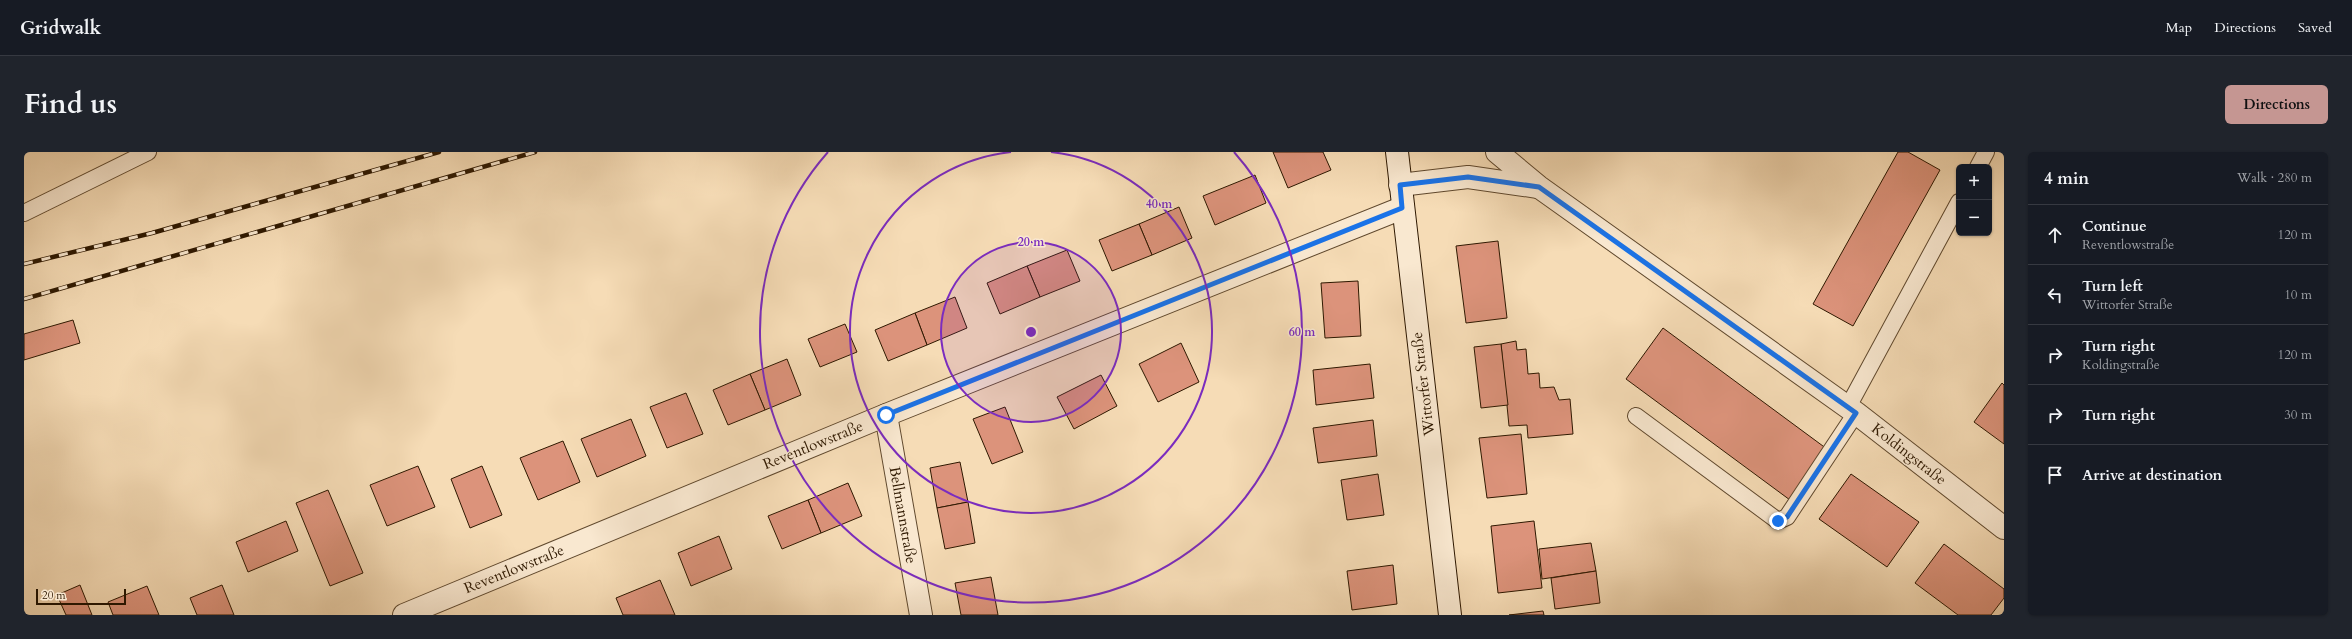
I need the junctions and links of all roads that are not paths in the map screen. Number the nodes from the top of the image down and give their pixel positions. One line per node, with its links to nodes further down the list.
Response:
1 (148, 152): 10 (lane)
2 (1397, 152): 6 (street, Wittorfer Straße)
3 (1497, 152): 7 (street, Koldingstraße)
4 (1986, 152): 5 (lane)
5 (1980, 164)
6 (1400, 185): 7 (street, Koldingstraße); 8 (street, Wittorfer Straße)
7 (1539, 187): 11 (street, Koldingstraße)
8 (1402, 208): 12 (street, Reventlowstraße); 17 (street, Wittorfer Straße)
9 (1956, 208): 11 (lane)
10 (24, 213)
11 (1852, 410): 13 (lane); 14 (street, Koldingstraße)
12 (886, 415): 15 (street, Reventlowstraße); 16 (street, Bellmannstraße)
13 (1636, 416)
14 (2004, 528)
15 (404, 615)
16 (921, 615)
17 (1450, 615)

